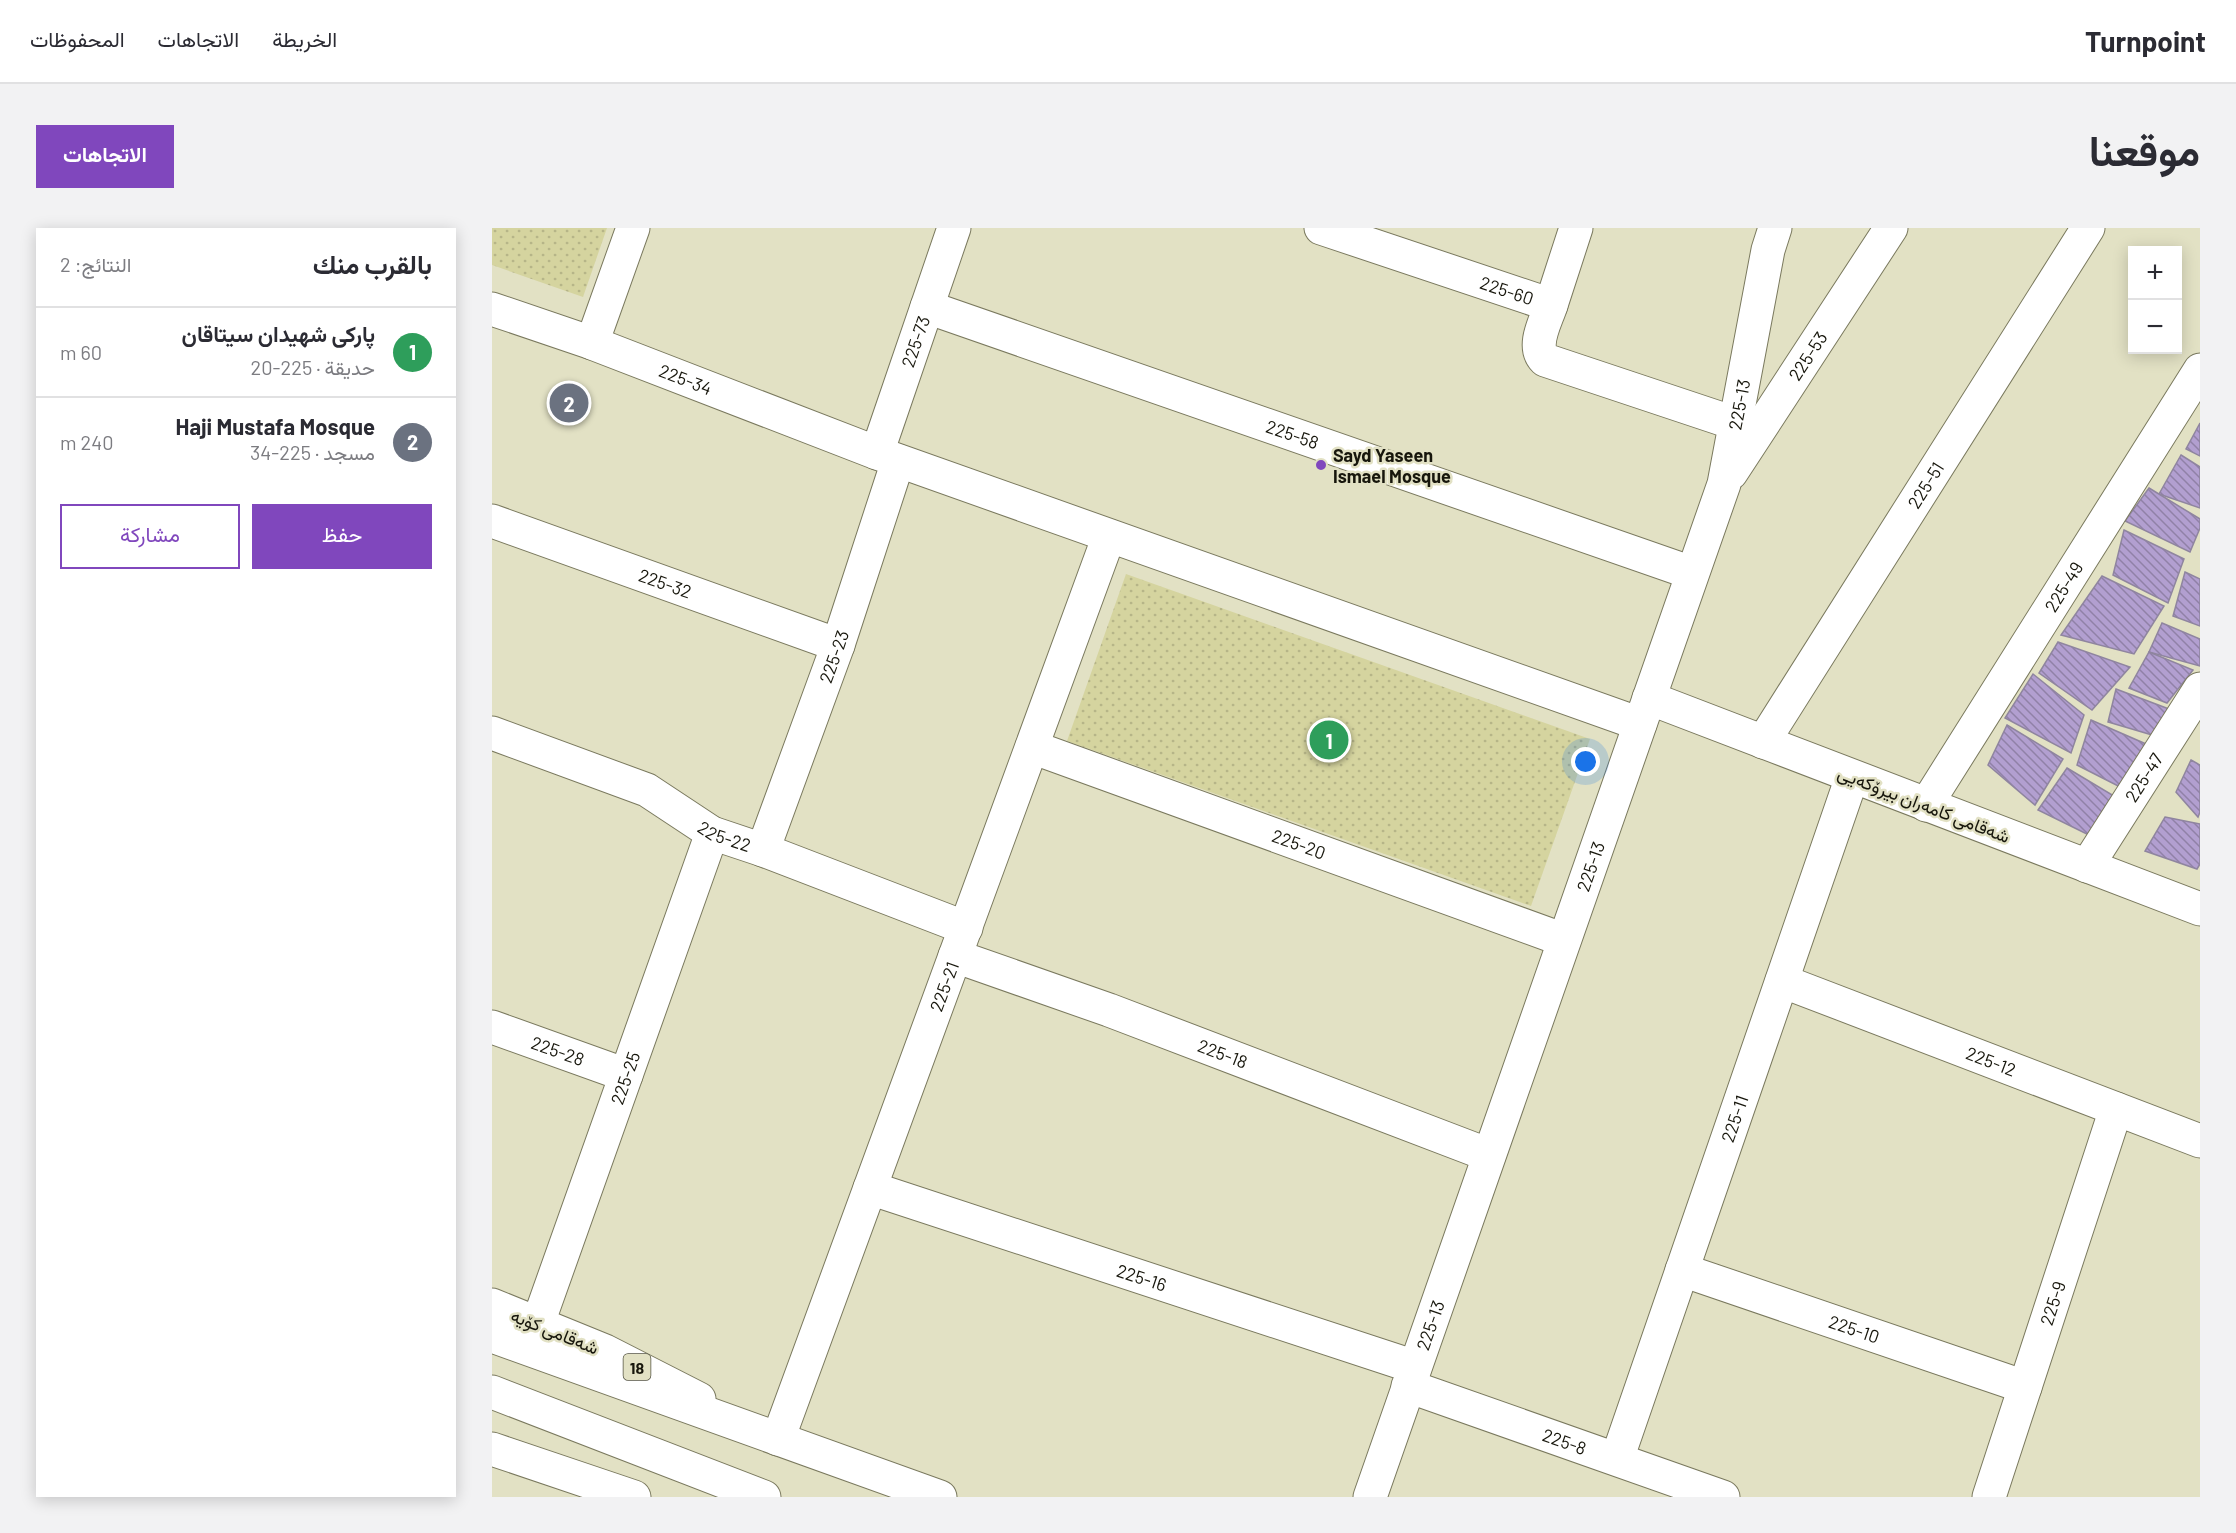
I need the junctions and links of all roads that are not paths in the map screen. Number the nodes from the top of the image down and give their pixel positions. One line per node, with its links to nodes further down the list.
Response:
1 (633, 228): 11 (main road)
2 (954, 228): 9 (main road, 225-73)
3 (1321, 228): 8 (main road, 225-60)
4 (1576, 228): 8 (main road)
5 (1775, 228): 13 (main road, 225-13)
6 (1891, 228): 15 (main road, 225-53)
7 (2088, 228): 23 (main road, 225-51)
8 (1551, 304): 13 (main road, 225-60)
9 (927, 307): 14 (main road, 225-73); 18 (main road, 225-58)
10 (492, 309): 11 (main road, 225-34)
11 (592, 344): 14 (main road, 225-34)
12 (2200, 370): 26 (main road, 225-49)
13 (1734, 423): 15 (main road, 225-13)
14 (887, 457): 17 (main road, 225-34); 19 (main road, 225-23)
15 (1724, 484): 18 (main road, 225-13)
16 (492, 521): 19 (main road, 225-32)
17 (1109, 536): 21 (main road, شه‌قامی كامەران بیرۆكەیی); 24 (main road, 225-21)
18 (1692, 573): 21 (main road, 225-13)
19 (838, 645): 28 (main road, 225-23)
20 (2200, 689): 29 (main road, 225-47)
21 (1644, 711): 23 (main road, شه‌قامی كامەران بیرۆكەیی); 31 (main road, 225-13)
22 (492, 733): 27 (main road, 225-22)
23 (1763, 742): 25 (main road, شه‌قامی كامەران بیرۆكەیی)
24 (1032, 747): 31 (main road, 225-20); 32 (main road, 225-21)
25 (1852, 777): 26 (main road, شه‌قامی كامەران بیرۆكەیی); 33 (main road, 225-11)
26 (1926, 805): 29 (main road, شه‌قامی كامەران بیرۆكەیی)
27 (712, 833): 28 (main road, 225-22); 35 (main road, 225-25)
28 (763, 850): 32 (main road, 225-22)
29 (2087, 866): 30 (main road, شه‌قامی كامەران بیرۆكەیی)
30 (2200, 909)
31 (1564, 940): 38 (main road, 225-13)
32 (961, 942): 38 (main road, 225-18); 39 (main road, 225-21)
33 (1782, 981): 36 (main road, 225-12); 40 (main road, 225-11)
34 (492, 1027): 35 (main road, 225-28)
35 (626, 1075): 42 (main road, 225-25)
36 (2116, 1109): 37 (main road, 225-12); 45 (main road, 225-9)
37 (2200, 1141)
38 (1489, 1155): 44 (main road, 225-13)
39 (870, 1188): 44 (main road, 225-16); 47 (main road, 225-21)
40 (1682, 1270): 45 (main road, 225-10); 49 (main road, 225-11)
41 (492, 1305): 42 (main road, شەقامی کۆیە / 18)
42 (538, 1323): 47 (main road, شەقامی کۆیە / 18)
43 (492, 1336): 47 (main road, شەقامی کۆیە)
44 (1412, 1376): 49 (main road, 225-8); 54 (main road, 225-13)
45 (2025, 1387): 56 (main road, 225-9)
46 (492, 1392): 52 (main road)
47 (778, 1439): 53 (main road, شەقامی کۆیە)
48 (492, 1449): 50 (main road)
49 (1617, 1459): 55 (main road, 225-8)
50 (597, 1491): 51 (main road)
51 (634, 1497)
52 (764, 1497)
53 (940, 1497)
54 (1370, 1497)
55 (1723, 1497)
56 (1989, 1497)

